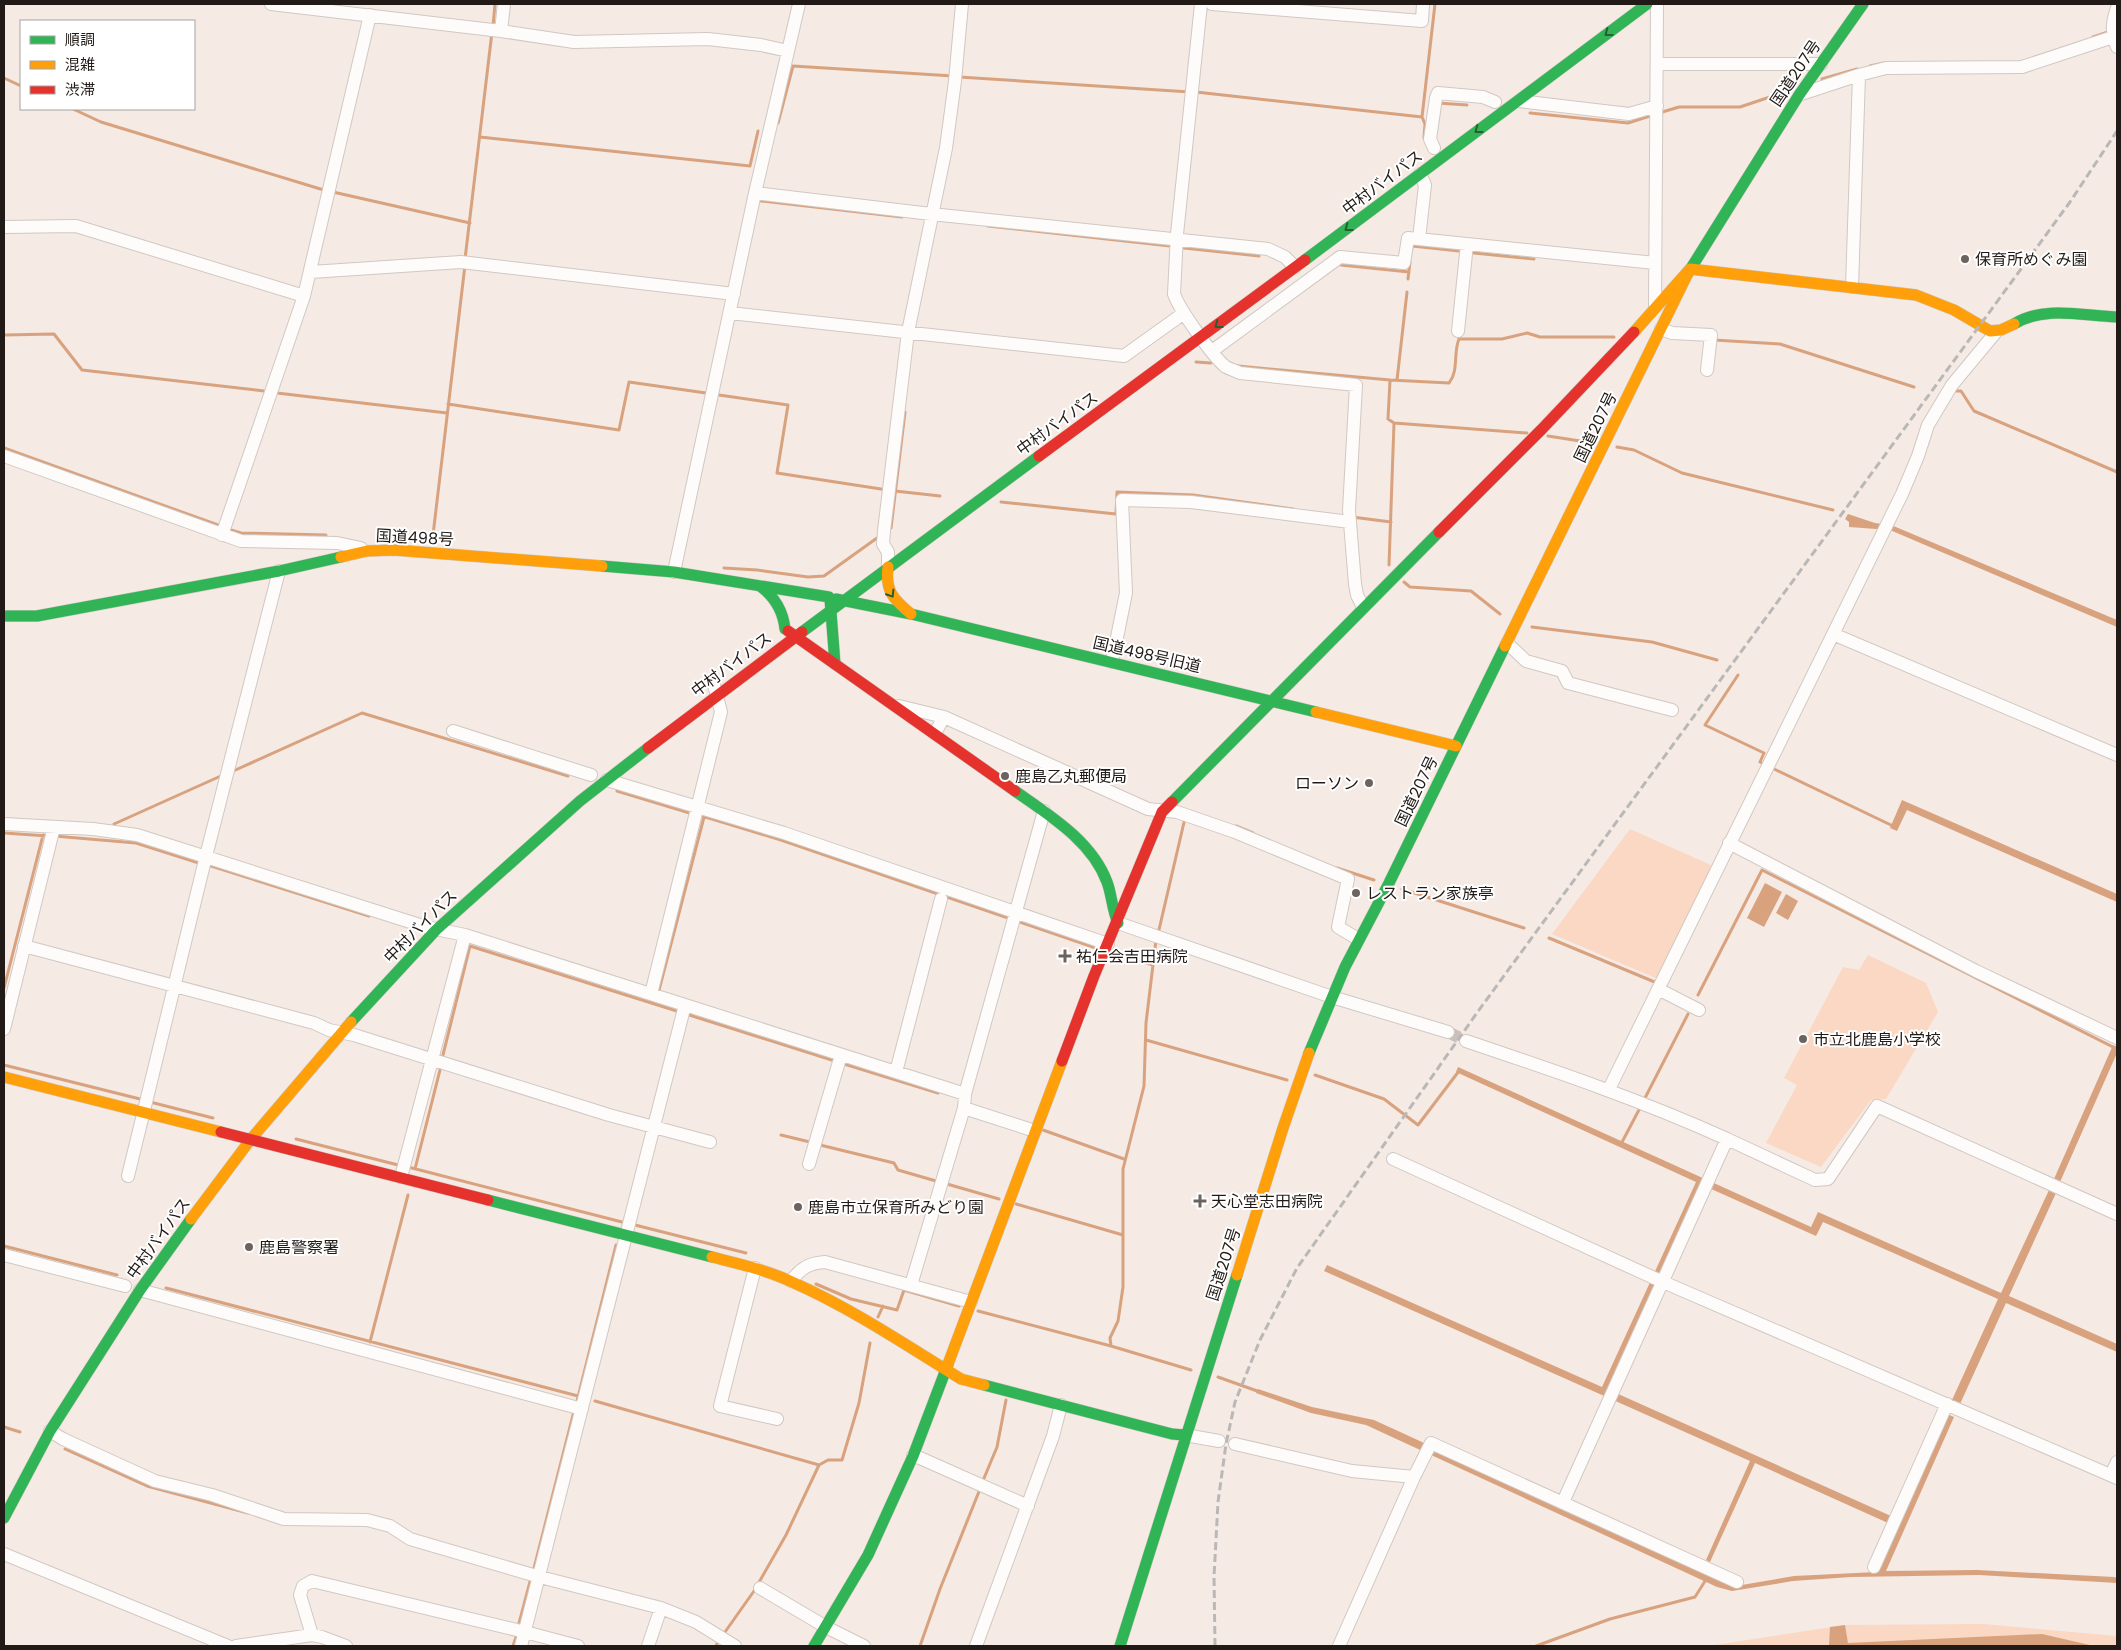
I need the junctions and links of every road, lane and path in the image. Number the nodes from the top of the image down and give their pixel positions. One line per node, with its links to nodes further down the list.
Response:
1 (271, 4): 12 (street)
2 (504, 4): 13 (street)
3 (799, 4): 15 (street)
4 (962, 4): 26 (street)
5 (1201, 4): 28 (street)
6 (1212, 4): 7 (street)
7 (1424, 4)
8 (1647, 4): 20 (main road, 中村バイパス, one-way to 20)
9 (1657, 4): 16 (street)
10 (1863, 4): 17 (main road, 国道207号)
11 (2117, 8): 14 (street)
12 (370, 15): 13 (street); 36 (street)
13 (501, 31): 15 (street)
14 (2114, 36): 18 (street)
15 (788, 51): 25 (street)
16 (1658, 64): 17 (street); 22 (street)
17 (1821, 64): 19 (main road, 国道207号)
18 (1859, 75): 19 (street); 37 (street)
19 (1799, 95): 35 (main road, 国道207号)
20 (1516, 101): 22 (street); 24 (main road, 中村バイパス, one-way to 24)
21 (1495, 102): 23 (street)
22 (1657, 111): 33 (street)
23 (1434, 148)
24 (1420, 174): 29 (street); 31 (main road, 中村バイパス, one-way to 31)
25 (755, 193): 26 (street); 38 (street)
26 (931, 218): 28 (street); 46 (street)
27 (4, 227): 39 (street)
28 (1178, 240): 34 (street); 42 (street)
29 (1420, 240): 30 (street); 32 (street)
30 (1467, 244): 33 (street); 45 (street)
31 (1324, 245): 32 (street); 34 (main road, 中村バイパス)
32 (1336, 260): 49 (street)
33 (1655, 263): 40 (street)
34 (1296, 267): 48 (main road, 中村バイパス, one-way to 48)
35 (1690, 269): 37 (main road); 40 (main road); 44 (main road, 国道207号)
36 (311, 272): 38 (street); 39 (street)
37 (1852, 287): 47 (main road)
38 (734, 294): 41 (street)
39 (304, 296): 53 (street)
40 (1655, 306): 65 (main road)
41 (730, 313): 46 (street); 59 (street)
42 (1184, 313): 46 (street); 48 (street)
43 (2117, 317): 47 (main road)
44 (1661, 329): 50 (street); 71 (main road, 国道207号)
45 (1458, 331)
46 (912, 332): 54 (street)
47 (1996, 332): 69 (street)
48 (1202, 337): 49 (street); 57 (main road, 中村バイパス)
49 (1212, 351): 52 (street)
50 (1707, 370)
51 (4, 456): 53 (street)
52 (1349, 516): 65 (street); 72 (street)
53 (222, 535): 55 (street)
54 (892, 549): 56 (main road); 57 (street)
55 (367, 551): 58 (main road, 国道498号); 59 (main road, 国道498号)
56 (874, 563)
57 (888, 567): 63 (main road, 中村バイパス); 67 (main road, one-way to 67)
58 (280, 571): 68 (main road, 国道498号); 93 (street)
59 (674, 572): 61 (main road, 国道498号)
60 (844, 585): 62 (main road)
61 (760, 586): 62 (main road, 国道498号); 70 (main road)
62 (829, 596): 63 (main road, 国道498号旧道); 64 (main road); 66 (main road)
63 (843, 601): 66 (main road, 中村バイパス); 67 (main road, 国道498号旧道)
64 (814, 607)
65 (1363, 607): 76 (main road)
66 (832, 609): 70 (main road, 中村バイパス); 73 (main road)
67 (911, 614): 72 (main road, 国道498号旧道)
68 (4, 616)
69 (1833, 634): 83 (street); 91 (street)
70 (797, 636): 73 (main road); 75 (main road, 中村バイパス)
71 (1507, 643): 78 (street); 82 (main road, 国道207号)
72 (1112, 662): 76 (main road, 国道498号旧道)
73 (835, 664): 77 (main road)
74 (713, 681): 75 (street)
75 (718, 694): 85 (main road, 中村バイパス); 86 (street)
76 (1271, 700): 82 (main road, 国道498号旧道); 88 (main road)
77 (894, 705): 79 (street); 81 (main road)
78 (1672, 710)
79 (944, 717): 81 (street); 88 (street)
80 (453, 731): 84 (street)
81 (934, 733): 87 (main road)
82 (1456, 746): 101 (main road, 国道207号)
83 (2117, 755)
84 (591, 775)
85 (607, 780): 86 (street); 99 (main road, 中村バイパス)
86 (697, 808): 97 (street); 106 (street)
87 (1044, 811): 94 (main road); 97 (street)
88 (1162, 812): 95 (main road); 101 (street)
89 (4, 824): 90 (street)
90 (54, 827): 93 (street); 103 (street)
91 (1729, 843): 104 (street); 114 (street)
92 (511, 847): 99 (main road, 中村バイパス)
93 (206, 856): 99 (street); 105 (street)
94 (1107, 881): 95 (main road); 98 (main road)
95 (1131, 887): 98 (main road)
96 (941, 899): 119 (street)
97 (1014, 917): 102 (street); 122 (street)
98 (1118, 923): 102 (main road); 107 (street)
99 (431, 928): 100 (street); 111 (main road, 中村バイパス); 113 (main road, 中村バイパス)
100 (465, 935): 106 (street); 117 (street)
101 (1358, 939): 107 (main road, 国道207号)
102 (1108, 944): 126 (main road)
103 (24, 946): 105 (street); 110 (street)
104 (1660, 985): 108 (street); 121 (street)
105 (175, 986): 113 (street); 123 (street)
106 (651, 994): 109 (street)
107 (1332, 997): 112 (street); 151 (main road, 国道207号)
108 (1699, 1010)
109 (684, 1012): 116 (street); 125 (street)
110 (4, 1029)
111 (342, 1032): 113 (street); 117 (street); 128 (main road, 中村バイパス)
112 (1448, 1032)
113 (325, 1034)
114 (2117, 1038)
115 (1466, 1041): 121 (street)
116 (841, 1055): 119 (street); 132 (street)
117 (431, 1059): 125 (street); 133 (street)
118 (303, 1060): 127 (main road)
119 (896, 1072): 122 (street)
120 (4, 1077): 123 (main road)
121 (1609, 1089): 129 (street)
122 (964, 1094): 124 (street)
123 (146, 1105): 127 (main road); 134 (street)
124 (964, 1108): 126 (street); 141 (street)
125 (654, 1126): 130 (street); 136 (street)
126 (1035, 1131): 144 (main road)
127 (236, 1139): 128 (main road)
128 (251, 1139): 133 (main road); 143 (main road, 中村バイパス)
129 (1727, 1139): 135 (street); 140 (street)
130 (710, 1142)
131 (1393, 1159): 140 (street)
132 (810, 1164)
133 (402, 1170): 136 (main road)
134 (128, 1176)
135 (2117, 1214)
136 (627, 1235): 138 (main road); 148 (street)
137 (4, 1255): 142 (street)
138 (755, 1268): 139 (main road); 149 (street)
139 (791, 1281): 141 (street); 145 (main road)
140 (1663, 1282): 146 (street); 158 (street)
141 (911, 1285): 144 (street)
142 (125, 1287)
143 (140, 1290): 148 (street); 150 (main road, 中村バイパス)
144 (971, 1302): 145 (main road)
145 (945, 1370): 147 (main road); 154 (main road)
146 (1947, 1404): 157 (street); 162 (street)
147 (1061, 1405): 151 (main road); 159 (street)
148 (576, 1407): 163 (street)
149 (777, 1419)
150 (50, 1431): 160 (main road, 中村バイパス); 163 (street)
151 (1185, 1435): 152 (street); 180 (main road, 国道207号)
152 (1219, 1441)
153 (1235, 1444): 156 (street)
154 (913, 1456): 159 (street); 167 (main road)
155 (2117, 1462): 157 (street)
156 (1414, 1477): 158 (street); 181 (street)
157 (2114, 1477)
158 (1563, 1502): 164 (street)
159 (1028, 1506): 179 (street)
160 (4, 1518)
161 (4, 1554): 170 (street)
162 (1874, 1567)
163 (540, 1577): 166 (street); 168 (street)
164 (1737, 1582)
165 (760, 1588): 167 (street)
166 (661, 1608): 175 (street); 176 (street)
167 (826, 1628): 177 (main road); 178 (street)
168 (525, 1632): 169 (street); 173 (street); 174 (street)
169 (312, 1636): 171 (street); 172 (street)
170 (228, 1646)
171 (236, 1646)
172 (344, 1646)
173 (521, 1646)
174 (578, 1646)
175 (648, 1646)
176 (735, 1646)
177 (814, 1646)
178 (864, 1646)
179 (976, 1646)
180 (1120, 1646)
181 (1339, 1646)

